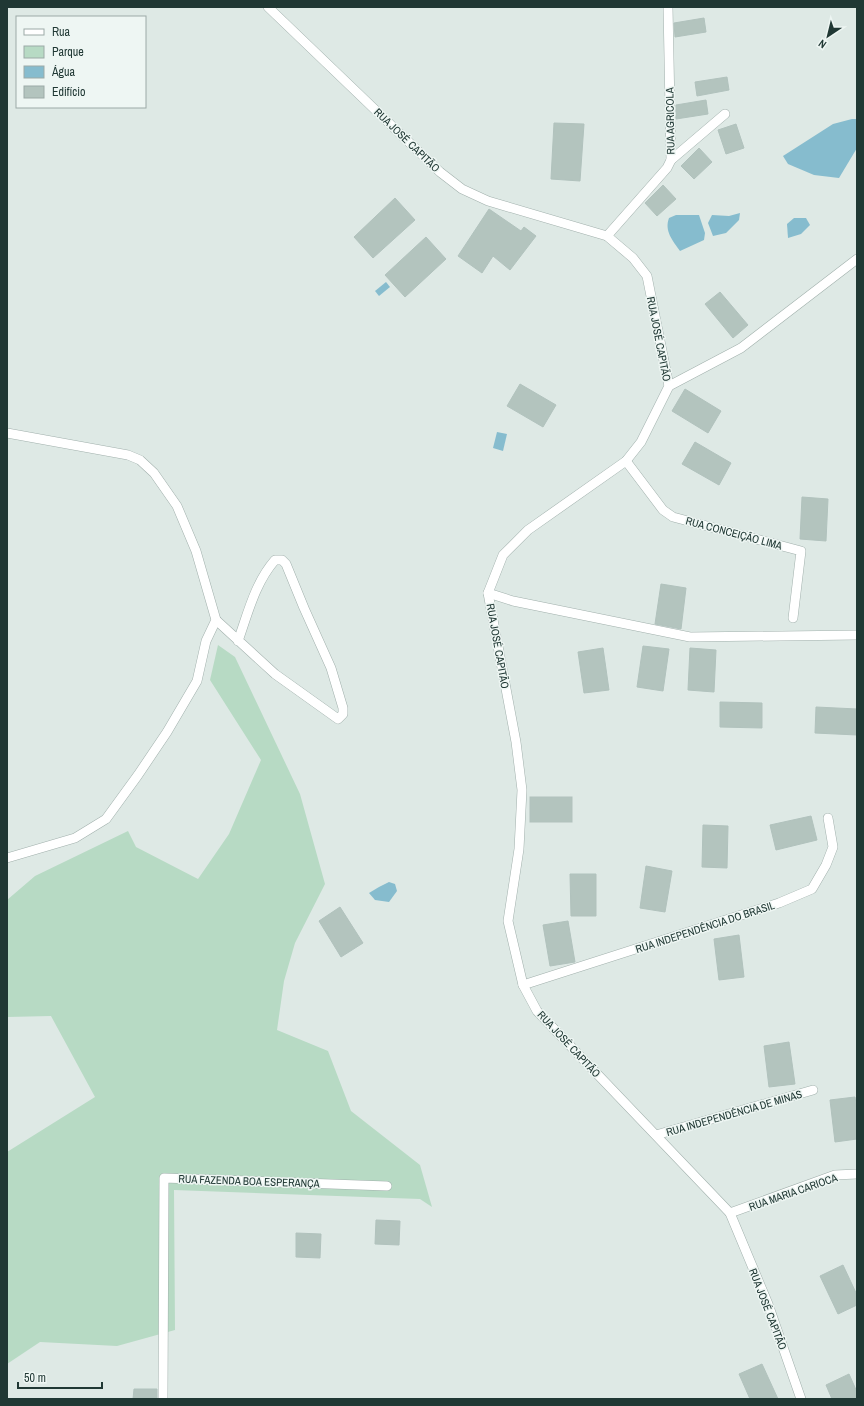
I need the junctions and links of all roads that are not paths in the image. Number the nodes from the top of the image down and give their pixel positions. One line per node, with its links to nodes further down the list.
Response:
1 (268, 7): 5 (street, RUA JOSÉ CAPITÃO)
2 (668, 7): 4 (street, RUA AGRICOLA)
3 (725, 114): 4 (street)
4 (671, 160): 5 (street, RUA AGRICOLA)
5 (607, 236): 7 (street, RUA JOSÉ CAPITÃO)
6 (857, 259): 7 (street)
7 (669, 386): 9 (street, RUA JOSÉ CAPITÃO)
8 (7, 433): 12 (street)
9 (626, 461): 10 (street, RUA JOSÉ CAPITÃO); 11 (street, RUA CONCEIÇÃO LIMA)
10 (488, 593): 13 (street); 17 (street, RUA JOSÉ CAPITÃO)
11 (792, 618)
12 (216, 620): 14 (street); 16 (street)
13 (857, 635)
14 (238, 641): 14 (street)
15 (828, 818): 17 (street, RUA INDEPENDÊNCIA DO BRASIL)
16 (7, 858)
17 (523, 985): 19 (street, RUA JOSÉ CAPITÃO)
18 (813, 1090): 19 (street, RUA INDEPENDÊNCIA DE MINAS)
19 (656, 1135): 22 (street, RUA JOSÉ CAPITÃO)
20 (857, 1174): 22 (street, RUA MARIA CARIOCA)
21 (387, 1186): 23 (street, RUA FAZENDA BOA ESPERANÇA)
22 (730, 1213): 24 (street, RUA JOSÉ CAPITÃO)
23 (163, 1399)
24 (801, 1399)

